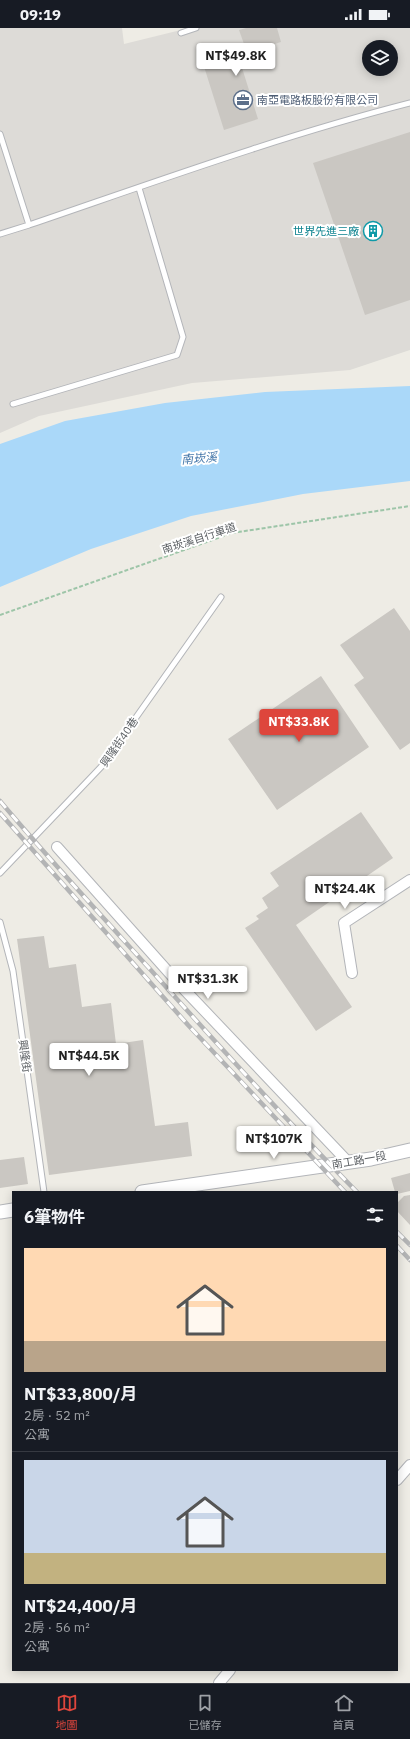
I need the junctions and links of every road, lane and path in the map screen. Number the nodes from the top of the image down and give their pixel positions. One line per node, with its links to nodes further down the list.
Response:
1 (196, 28): 2 (lane)
2 (181, 33)
3 (410, 103): 5 (lane)
4 (0, 134): 6 (lane)
5 (139, 188): 6 (lane); 8 (lane)
6 (29, 225): 7 (lane)
7 (0, 234)
8 (13, 404)
9 (410, 506): 11 (path, 南崁溪自行車道)
10 (221, 597): 13 (lane, 興隆街40巷)
11 (0, 616)
12 (57, 848): 18 (street)
13 (0, 873)
14 (410, 880): 16 (street)
15 (0, 922): 19 (lane, 興隆街)
16 (352, 973)
17 (410, 1150): 18 (street, 南工路一段)
18 (348, 1162): 20 (street, 南工路一段)
19 (44, 1191)
20 (149, 1191)
21 (12, 1210): 22 (street)
22 (0, 1212)
23 (410, 1465): 24 (street)
24 (398, 1479)
25 (229, 1671): 26 (street)
26 (219, 1683)

